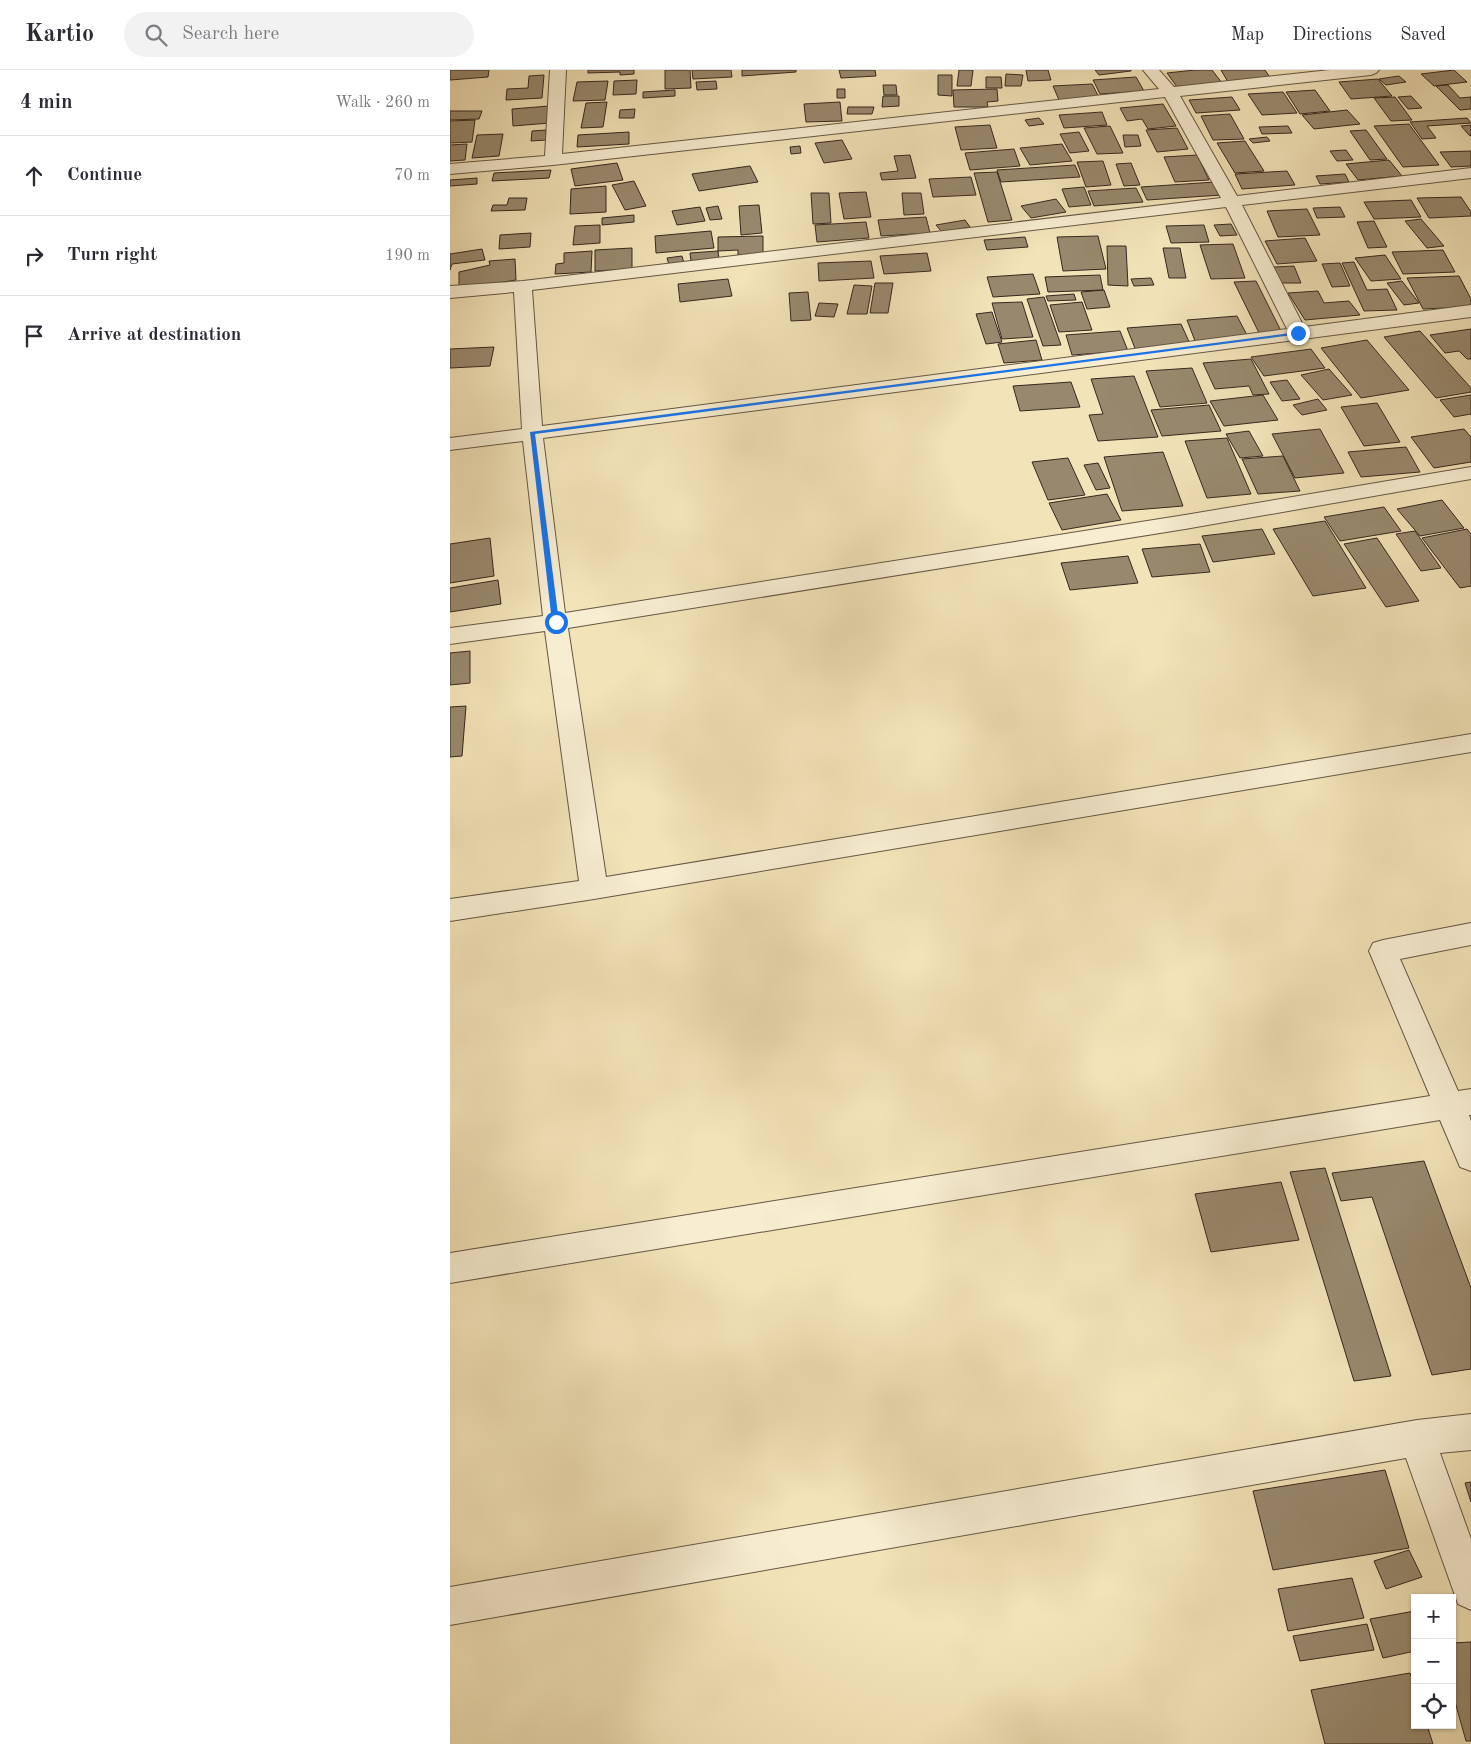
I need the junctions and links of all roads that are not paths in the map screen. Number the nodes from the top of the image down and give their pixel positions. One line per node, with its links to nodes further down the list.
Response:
1 (558, 70): 5 (street)
2 (1151, 70): 4 (street)
3 (1371, 70): 4 (street)
4 (1170, 92): 5 (street); 8 (street)
5 (553, 160): 6 (street)
6 (450, 169)
7 (1471, 173): 8 (street)
8 (1231, 201): 9 (street); 12 (street)
9 (523, 286): 10 (street); 13 (street)
10 (450, 292)
11 (1471, 311): 12 (street)
12 (1298, 333): 13 (street)
13 (532, 433): 14 (street); 16 (street)
14 (450, 444)
15 (1471, 473): 16 (street)
16 (556, 622): 17 (street); 19 (street)
17 (450, 636)
18 (1471, 743): 19 (street)
19 (594, 890): 20 (street)
20 (450, 910)
21 (1471, 934): 22 (street)
22 (1460, 1105): 23 (street); 24 (street)
23 (1471, 1156)
24 (450, 1268)
25 (1471, 1432): 26 (street)
26 (1417, 1438): 27 (street); 28 (street)
27 (1471, 1591)
28 (450, 1606)

